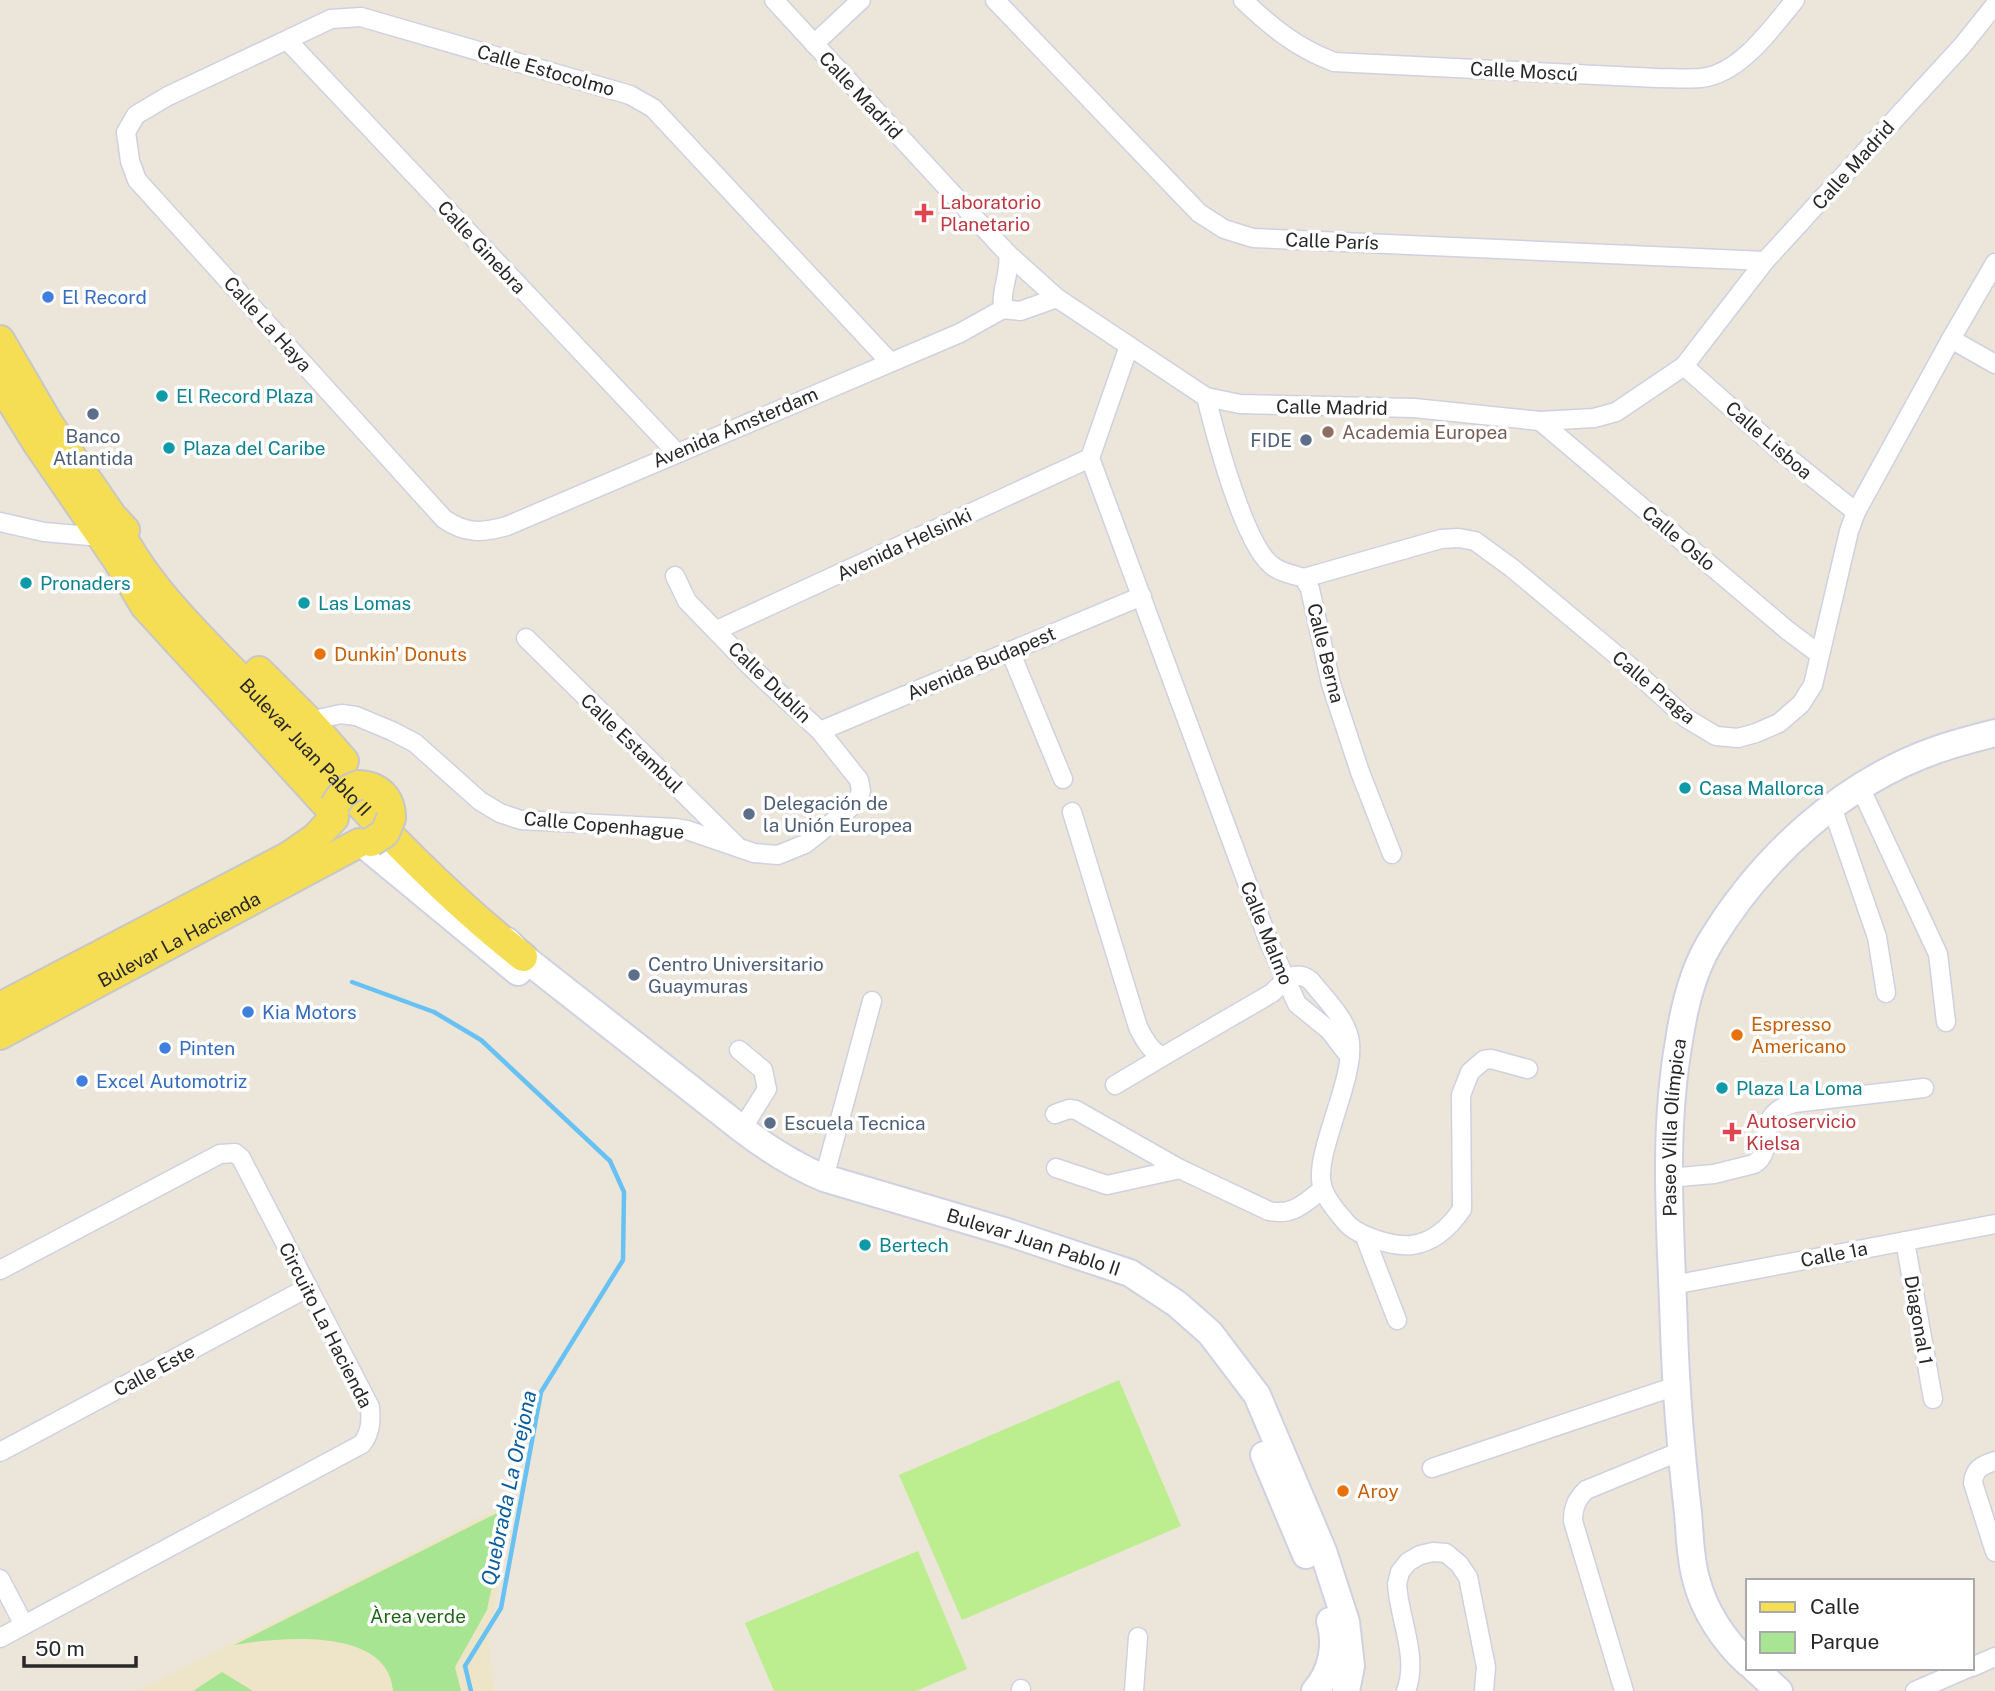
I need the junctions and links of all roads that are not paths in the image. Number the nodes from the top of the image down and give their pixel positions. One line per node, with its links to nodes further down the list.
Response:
1 (774, 0): 9 (street, Calle Madrid)
2 (861, 0): 9 (street)
3 (1243, 0): 4 (street, Calle Moscú)
4 (1795, 0)
5 (1988, 0): 7 (street)
6 (997, 1): 12 (street, Calle París)
7 (1995, 6): 12 (street, Calle Madrid)
8 (288, 41): 10 (street, Calle Estocolmo); 19 (street, Calle Estocolmo); 25 (street, Calle Ginebra)
9 (814, 44): 11 (street, Calle Madrid)
10 (126, 132): 30 (street, Calle La Haya)
11 (1008, 254): 14 (street, Calle Madrid); 15 (street)
12 (1765, 261): 21 (street, Calle Madrid)
13 (1995, 263): 16 (street, Calle Praga)
14 (1057, 298): 15 (street, Avenida Ámsterdam); 18 (street, Calle Madrid)
15 (1003, 309): 19 (street, Avenida Ámsterdam)
16 (1951, 339): 20 (street); 27 (street, Calle Praga)
17 (0, 340): 29 (main road, Bulevar Juan Pablo II)
18 (1129, 346): 23 (street, Calle Madrid); 26 (street)
19 (889, 361): 25 (street, Avenida Ámsterdam)
20 (1995, 364)
21 (1685, 366): 24 (street, Calle Madrid); 27 (street, Calle Lisboa)
22 (0, 383): 29 (main road, Bulevar Juan Pablo II)
23 (1206, 397): 24 (street, Calle Madrid); 33 (street, Calle Berna)
24 (1540, 421): 38 (street, Calle Oslo)
25 (676, 452): 30 (street, Avenida Ámsterdam)
26 (1090, 458): 34 (street, Calle Malmo); 35 (street, Avenida Helsinki)
27 (1856, 512): 38 (street, Calle Praga)
28 (0, 522): 29 (street)
29 (107, 526): 31 (main road, Bulevar Juan Pablo II); 40 (main road, Bulevar Juan Pablo II); 55 (main road, Bulevar Juan Pablo II)
30 (464, 530)
31 (118, 561): 39 (main road, Bulevar Juan Pablo II); 55 (main road, Bulevar Juan Pablo II)
32 (676, 576): 35 (street, Calle Dublín)
33 (1304, 578): 38 (street, Calle Praga); 53 (street, Calle Berna)
34 (1142, 596): 37 (street, Avenida Budapest); 56 (street, Calle Malmo)
35 (717, 630): 41 (street, Calle Dublín)
36 (526, 638): 52 (street, Calle Estambul)
37 (1010, 651): 41 (street, Avenida Budapest); 43 (street)
38 (1819, 654)
39 (240, 708): 48 (main road, Bulevar Juan Pablo II); 54 (main road)
40 (309, 720): 44 (main road, Bulevar Juan Pablo II); 52 (street, Calle Copenhague)
41 (820, 730): 46 (street, Calle Dublín)
42 (1995, 733): 45 (main road, Paseo Villa Olímpica)
43 (1063, 779)
44 (362, 785): 48 (main road, bridge); 50 (main road)
45 (1860, 787): 47 (main road, Paseo Villa Olímpica); 60 (street)
46 (861, 791): 52 (street, Calle Copenhague)
47 (1832, 807): 57 (street); 73 (main road, Paseo Villa Olímpica)
48 (334, 812): 51 (main road); 54 (main road, Bulevar La Hacienda)
49 (1072, 812): 63 (street)
50 (391, 815): 51 (main road, bridge); 55 (main road, Bulevar Juan Pablo II)
51 (365, 843): 55 (main road, Bulevar Juan Pablo II); 61 (main road, Bulevar La Hacienda)
52 (739, 847)
53 (1392, 854)
54 (289, 856): 59 (main road, Bulevar La Hacienda)
55 (519, 964): 69 (main road, Bulevar Juan Pablo II); 99 (main road, Bulevar Juan Pablo II)
56 (1286, 978): 63 (street); 64 (street, Calle Malmo); 64 (street)
57 (1886, 993)
58 (872, 1001): 72 (street)
59 (0, 1007)
60 (1945, 1022)
61 (0, 1035)
62 (739, 1049): 69 (street)
63 (1162, 1057): 66 (street)
64 (1350, 1058): 74 (street)
65 (1528, 1069): 76 (street)
66 (1115, 1085)
67 (1924, 1088): 73 (street)
68 (1055, 1114): 71 (street)
69 (742, 1129): 72 (main road, Bulevar Juan Pablo II)
70 (1056, 1168): 71 (street)
71 (1180, 1169): 74 (street)
72 (824, 1178): 100 (main road, Bulevar Juan Pablo II)
73 (1668, 1178): 79 (main road, Paseo Villa Olímpica)
74 (1323, 1189): 76 (street)
75 (1995, 1224): 77 (street, Calle 1a)
76 (1365, 1237): 81 (street)
77 (1905, 1241): 79 (street, Calle 1a); 83 (street, Diagonal 1)
78 (0, 1270): 80 (street, Circuito La Hacienda)
79 (1673, 1285): 82 (main road, Paseo Villa Olímpica)
80 (307, 1288): 85 (street, Calle Este); 90 (street, Circuito La Hacienda)
81 (1397, 1320)
82 (1676, 1386): 84 (main road, Paseo Villa Olímpica); 87 (street)
83 (1933, 1399)
84 (1681, 1451): 94 (main road, Paseo Villa Olímpica); 103 (street)
85 (0, 1452)
86 (1995, 1461): 88 (street)
87 (1432, 1468)
88 (1995, 1552)
89 (0, 1579): 90 (street)
90 (24, 1625): 91 (street, Circuito La Hacienda)
91 (0, 1637)
92 (1138, 1637): 98 (street)
93 (1995, 1657): 95 (street)
94 (1746, 1661)
95 (1974, 1665)
96 (1756, 1670): 104 (main road)
97 (1963, 1670): 105 (street)
98 (1134, 1691)
99 (1315, 1691)
100 (1346, 1691)
101 (1406, 1691): 102 (street)
102 (1484, 1691)
103 (1624, 1691)
104 (1779, 1691)
105 (1914, 1691)

